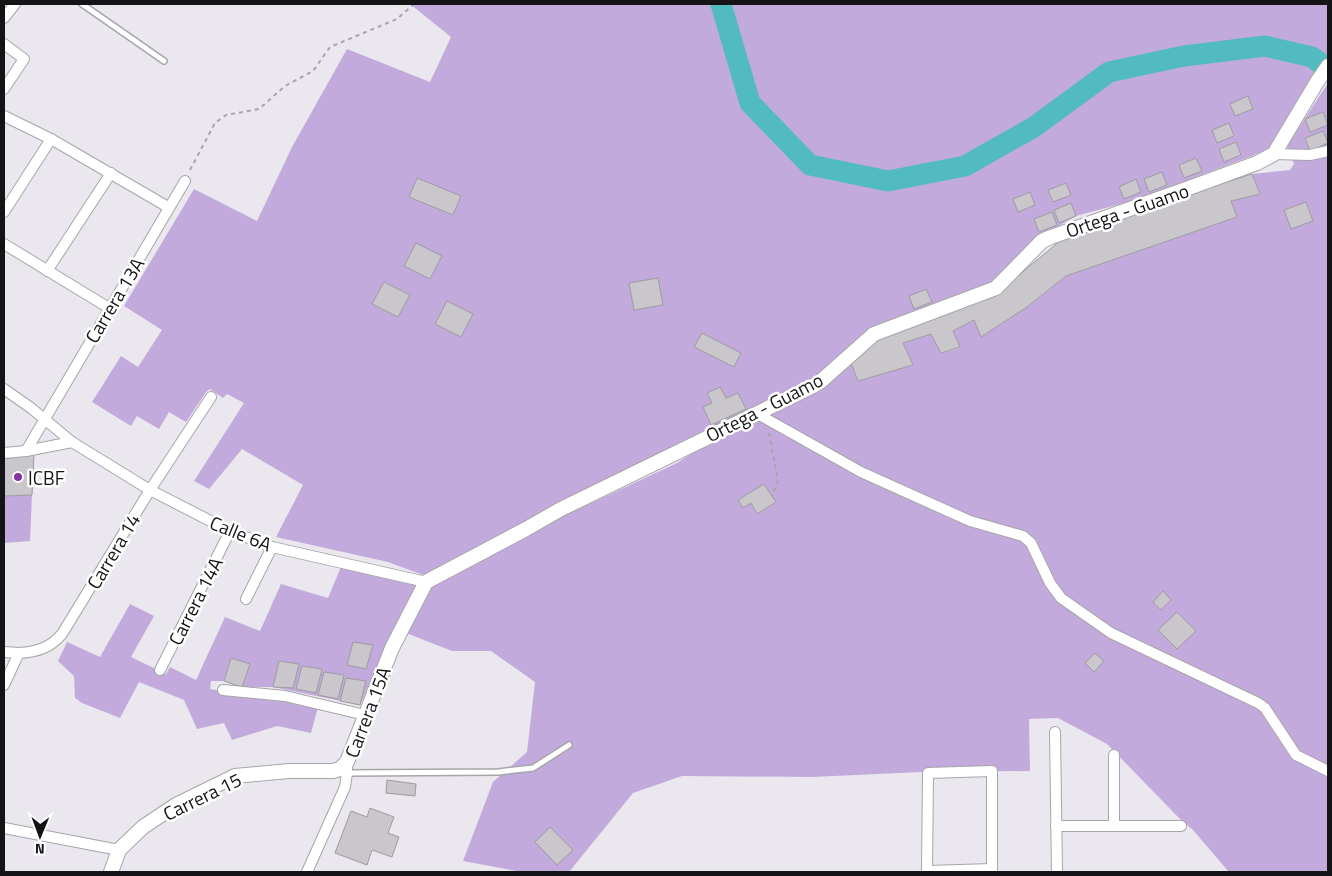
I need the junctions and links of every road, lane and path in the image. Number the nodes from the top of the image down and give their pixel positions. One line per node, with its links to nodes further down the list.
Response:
1 (14, 4): 4 (street)
2 (82, 4): 6 (lane)
3 (414, 4): 14 (path)
4 (4, 18)
5 (4, 44): 8 (street)
6 (164, 61)
7 (1328, 66): 12 (street)
8 (4, 89)
9 (4, 116): 10 (street)
10 (52, 139): 13 (street); 16 (street)
11 (1328, 151): 12 (street)
12 (1274, 154): 22 (street, Ortega - Guamo)
13 (112, 173): 15 (street); 18 (street)
14 (184, 182): 15 (street, Carrera 13A)
15 (168, 207): 19 (street, Carrera 13A)
16 (4, 212)
17 (4, 244): 18 (street)
18 (47, 271): 19 (street)
19 (109, 308): 23 (street, Carrera 13A)
20 (4, 389): 23 (street, Calle 6A)
21 (210, 397): 27 (street, Carrera 14)
22 (761, 415): 28 (path); 31 (street, Ortega - Guamo); 43 (street)
23 (44, 419): 24 (street, Calle 6A); 25 (street, Carrera 13A)
24 (72, 442): 25 (street); 27 (street, Calle 6A)
25 (26, 451): 26 (street)
26 (4, 453)
27 (150, 490): 29 (street, Calle 6A); 34 (street, Carrera 14)
28 (772, 496)
29 (230, 532): 30 (street, Calle 6A); 35 (street, Carrera 14A)
30 (272, 546): 31 (street, Calle 6A); 32 (street)
31 (426, 582): 38 (street, Carrera 15A)
32 (246, 599)
33 (4, 652): 34 (street, Carrera 14)
34 (19, 653): 36 (street)
35 (160, 670)
36 (4, 685)
37 (223, 690): 38 (street)
38 (365, 715): 42 (street, Carrera 15A)
39 (1055, 732): 44 (street)
40 (569, 745): 42 (lane)
41 (1114, 756): 45 (street)
42 (347, 767): 48 (street, Carrera 15); 51 (street, Carrera 15A)
43 (1328, 771)
44 (1056, 826): 45 (street); 53 (street)
45 (1114, 826): 46 (street)
46 (1182, 826)
47 (4, 828): 48 (street)
48 (119, 850): 50 (street, Carrera 15)
49 (992, 871): 52 (street); 52 (street)
50 (111, 872)
51 (307, 872)
52 (927, 872)
53 (1057, 872)

